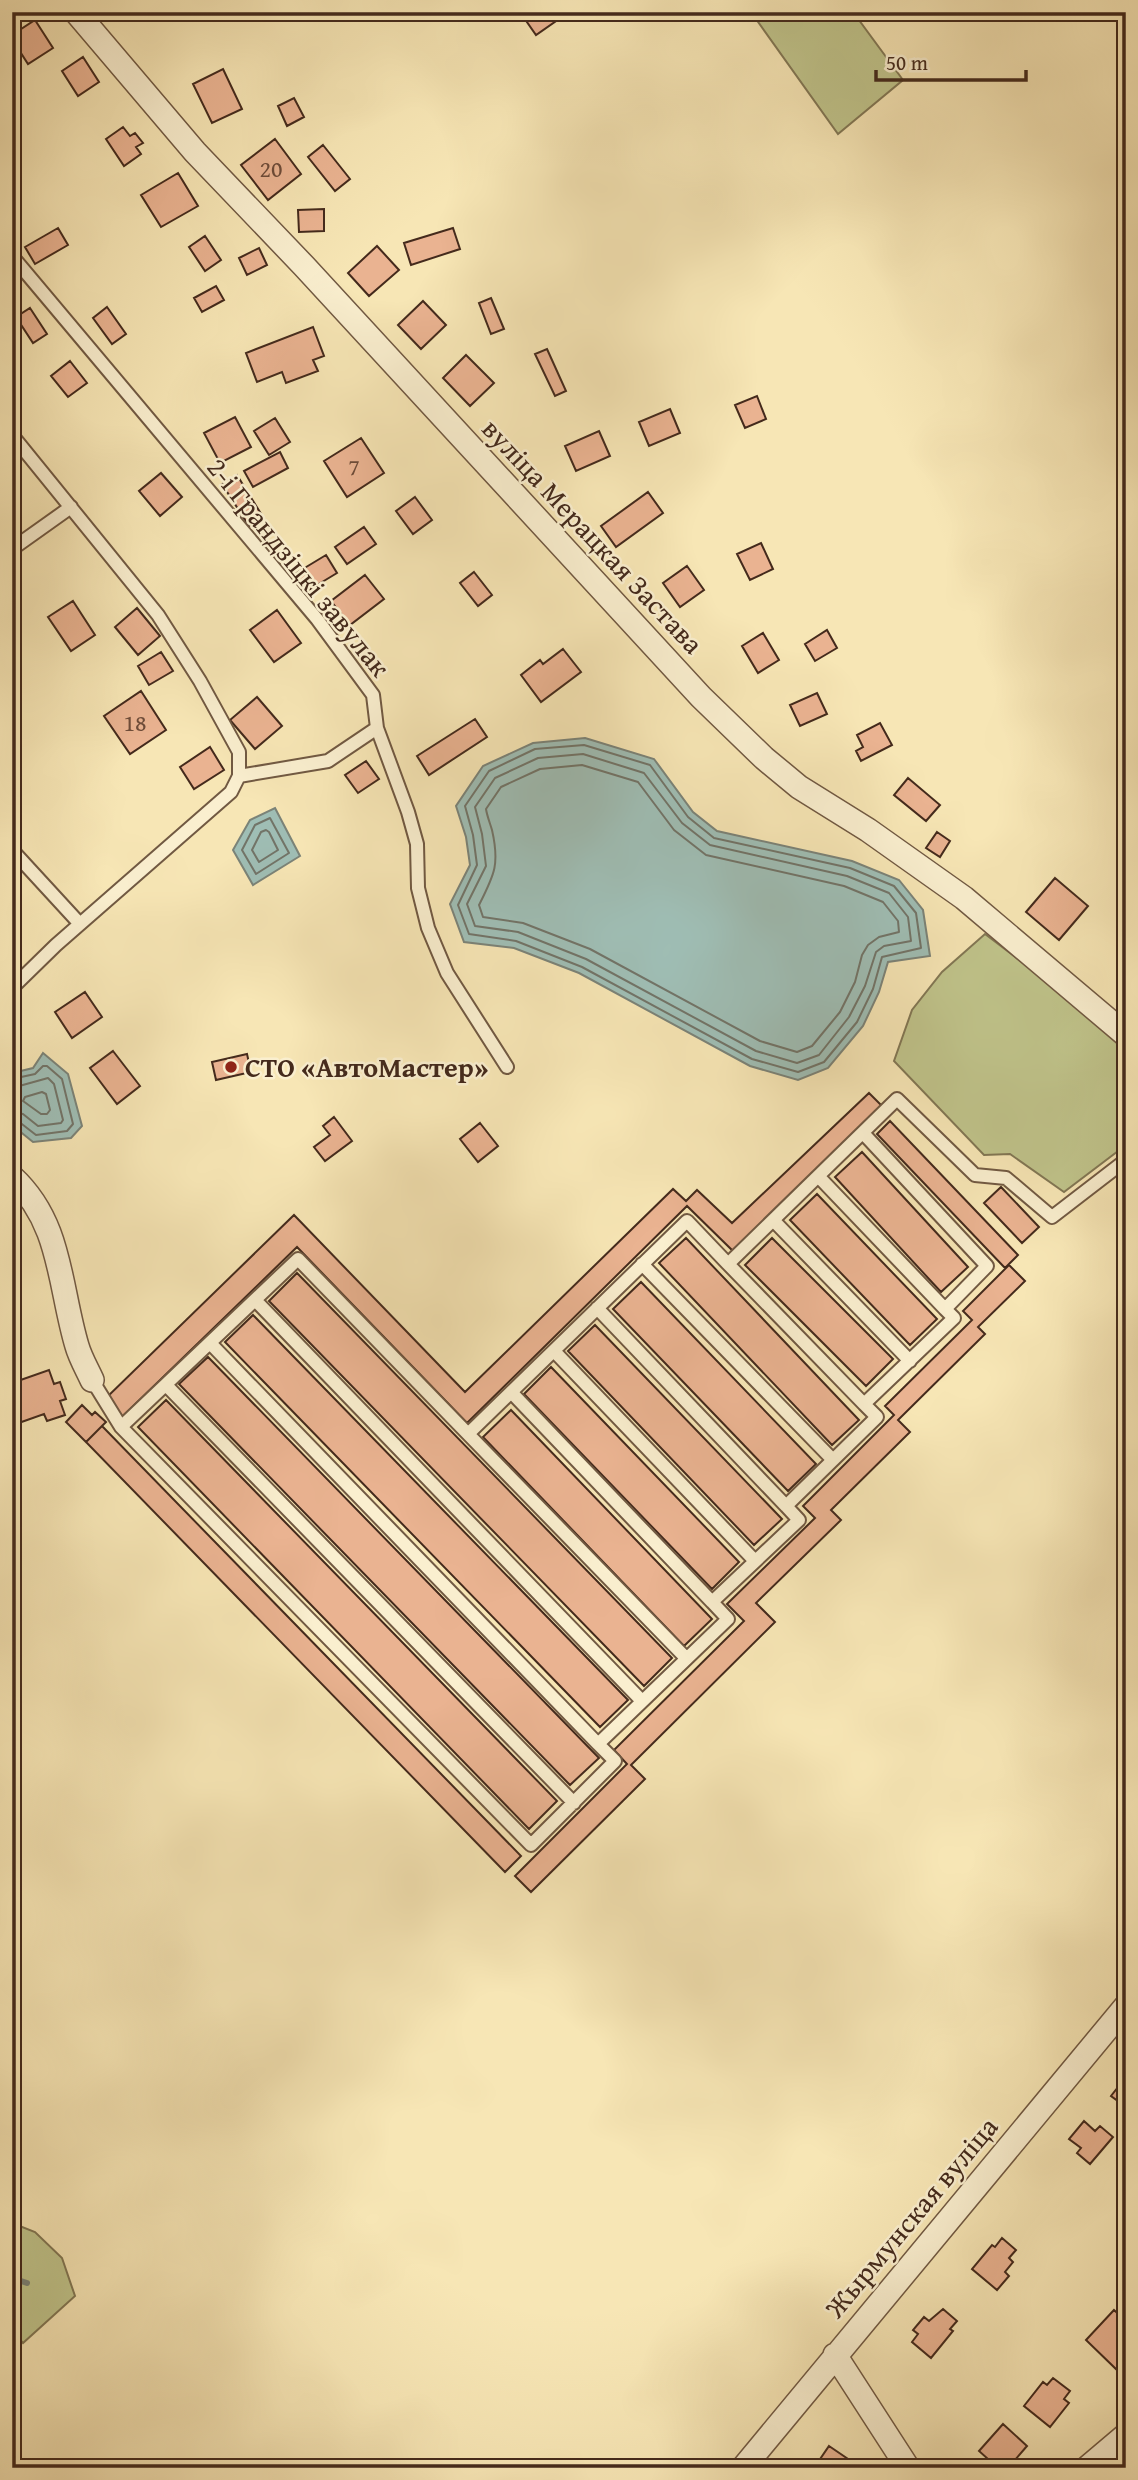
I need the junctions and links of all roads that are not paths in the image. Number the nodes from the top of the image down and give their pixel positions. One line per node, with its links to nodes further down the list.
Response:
1 (76, 12): 11 (street, вуліца Мерацкая Застава)
2 (12, 256): 6 (lane, 2-і Грандзіцкі завулак)
3 (12, 435): 4 (lane)
4 (71, 507): 5 (lane); 7 (lane)
5 (12, 549)
6 (377, 728): 7 (lane); 12 (lane, 2-і Грандзіцкі завулак)
7 (239, 776): 9 (lane)
8 (12, 850): 9 (lane)
9 (80, 924): 10 (lane)
10 (12, 988)
11 (1126, 1035)
12 (507, 1067)
13 (863, 1133): 14 (lane); 15 (lane); 22 (lane)
14 (1126, 1160)
15 (818, 1175): 17 (lane); 22 (lane)
16 (12, 1177): 26 (street)
17 (773, 1220): 19 (lane); 25 (lane)
18 (642, 1264): 19 (lane); 21 (lane); 32 (lane)
19 (728, 1264): 29 (lane)
20 (255, 1300): 23 (lane); 31 (lane); 37 (lane)
21 (597, 1308): 24 (lane); 33 (lane)
22 (945, 1309): 25 (lane)
23 (210, 1343): 27 (lane); 38 (lane)
24 (554, 1351): 28 (lane); 34 (lane)
25 (910, 1361): 29 (lane)
26 (92, 1380): 30 (lane)
27 (166, 1385): 30 (lane); 39 (lane)
28 (512, 1392): 31 (lane); 35 (lane)
29 (864, 1404): 32 (lane)
30 (121, 1427): 39 (lane)
31 (468, 1434): 36 (lane)
32 (833, 1460): 33 (lane)
33 (786, 1507): 34 (lane)
34 (755, 1561): 35 (lane)
35 (712, 1602): 36 (lane)
36 (686, 1658): 37 (lane)
37 (642, 1700): 38 (lane)
38 (598, 1744): 39 (lane)
39 (574, 1803)
40 (1126, 2006): 41 (street, Жырмунская вуліца)
41 (835, 2356): 43 (street, Жырмунская вуліца); 44 (street)
42 (1126, 2435): 45 (street)
43 (743, 2468)
44 (908, 2468)
45 (1087, 2468)

